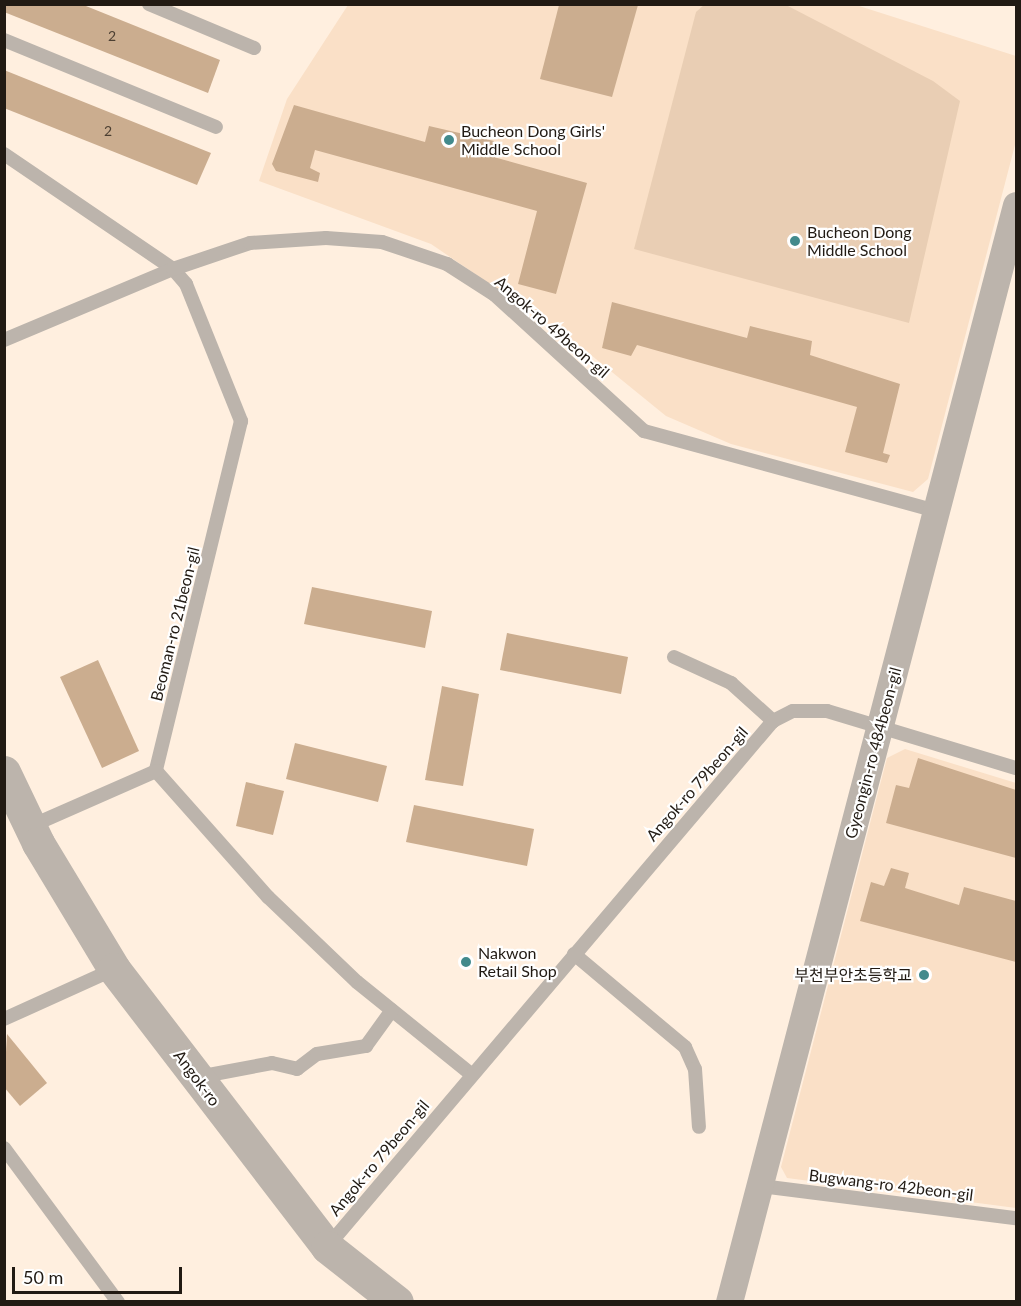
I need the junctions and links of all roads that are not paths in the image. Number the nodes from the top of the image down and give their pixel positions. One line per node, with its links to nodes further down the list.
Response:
1 (149, 4): 3 (lane)
2 (4, 40): 4 (lane)
3 (254, 48)
4 (216, 127)
5 (4, 154): 8 (lane, Beoman-ro 21beon-gil)
6 (1017, 205): 7 (street, Gyeongin-ro 484beon-gil)
7 (1012, 242): 10 (street, Gyeongin-ro 484beon-gil)
8 (172, 268): 9 (lane, Angok-ro 49beon-gil); 10 (lane, Angok-ro 49beon-gil); 15 (lane, Beoman-ro 21beon-gil)
9 (4, 340)
10 (936, 511): 13 (street, Gyeongin-ro 484beon-gil)
11 (674, 657): 12 (lane)
12 (773, 721): 13 (lane, Angok-ro 79beon-gil); 18 (lane, Angok-ro 79beon-gil)
13 (881, 724): 14 (lane, Angok-ro 79beon-gil); 26 (street, Gyeongin-ro 484beon-gil)
14 (1017, 768)
15 (156, 771): 17 (lane); 20 (lane)
16 (4, 772): 17 (street, Angok-ro)
17 (31, 826): 19 (street, Angok-ro)
18 (574, 954): 22 (lane, Angok-ro 79beon-gil); 24 (lane)
19 (114, 969): 21 (lane); 23 (street, Angok-ro)
20 (392, 1010): 22 (lane); 23 (lane)
21 (4, 1019)
22 (471, 1074): 28 (lane, Angok-ro 79beon-gil)
23 (197, 1077): 28 (street, Angok-ro)
24 (699, 1127)
25 (4, 1148): 29 (lane)
26 (761, 1186): 27 (lane, Bugwang-ro 42beon-gil); 31 (street, Gyeongin-ro 484beon-gil)
27 (1017, 1218)
28 (327, 1247): 30 (street, Angok-ro)
29 (118, 1302)
30 (397, 1302)
31 (729, 1302)

